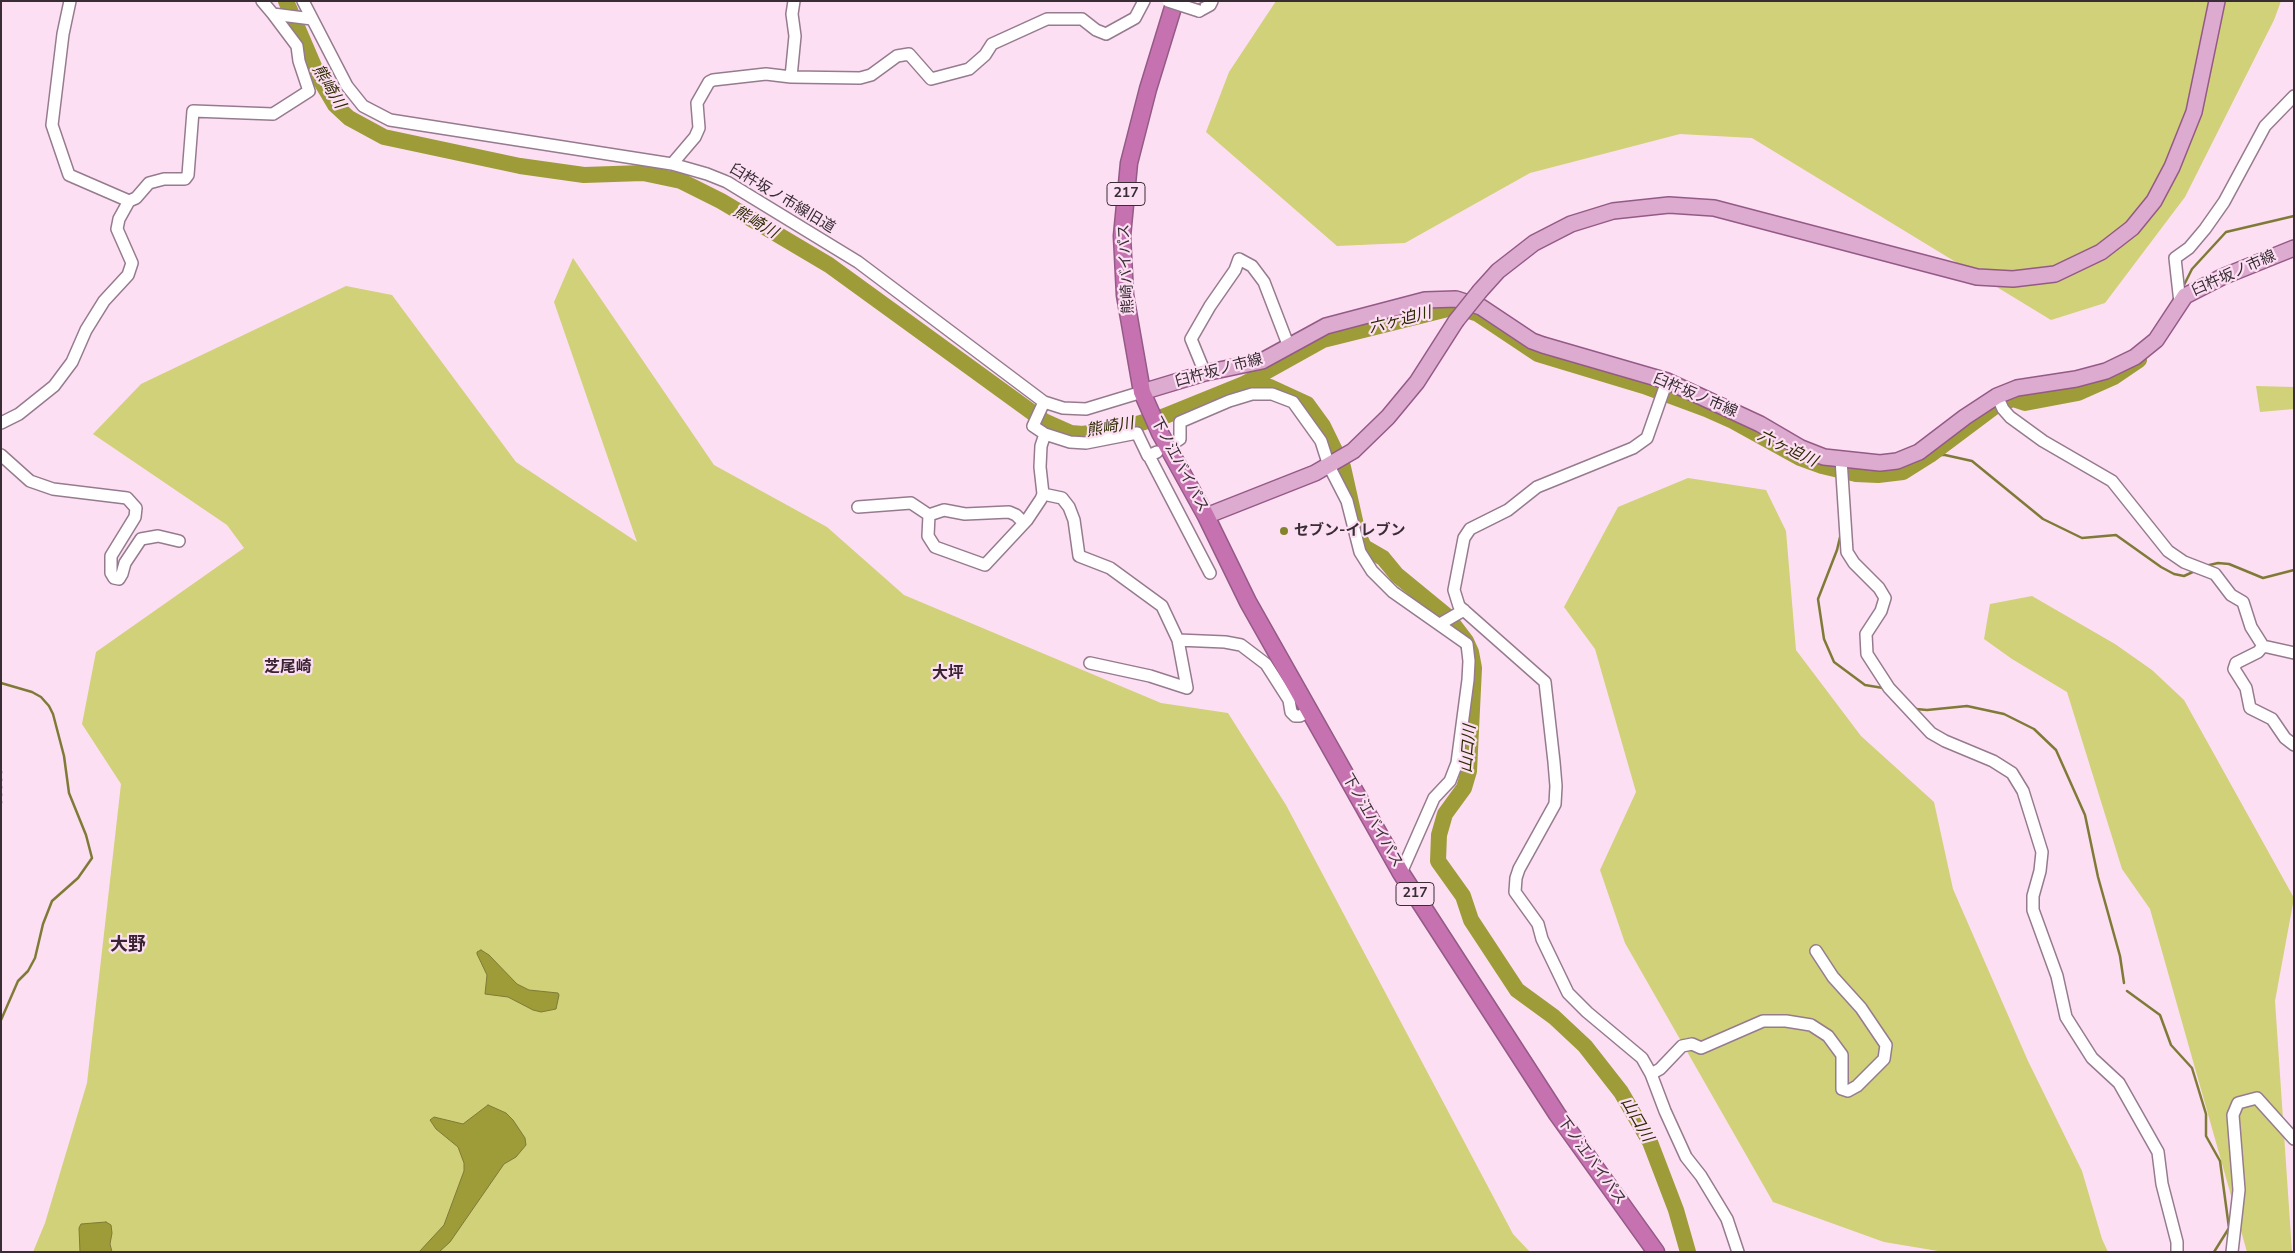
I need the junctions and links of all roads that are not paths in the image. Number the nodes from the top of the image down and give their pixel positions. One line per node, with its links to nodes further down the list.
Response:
1 (70, 1): 15 (street)
2 (262, 1): 10 (street)
3 (303, 1): 11 (street, 臼杵坂ノ市線旧道)
4 (794, 1): 12 (street)
5 (1144, 1): 12 (street)
6 (1168, 1): 8 (street, bridge)
7 (1175, 1): 21 (highway, 熊崎バイパス / 217)
8 (1212, 1)
9 (2217, 1): 29 (main road, bridge)
10 (276, 14): 11 (street); 15 (street)
11 (307, 18): 14 (street, 臼杵坂ノ市線旧道)
12 (791, 77): 14 (street)
13 (2294, 96): 17 (street)
14 (672, 164): 23 (street, 臼杵坂ノ市線旧道)
15 (129, 201): 24 (street)
16 (2294, 248): 17 (main road, 臼杵坂ノ市線)
17 (2182, 300): 22 (main road, 臼杵坂ノ市線)
18 (1288, 346): 19 (main road, 臼杵坂ノ市線); 19 (street); 20 (main road, 臼杵坂ノ市線)
19 (1205, 373): 21 (main road, 臼杵坂ノ市線)
20 (1665, 384): 28 (main road, 臼杵坂ノ市線); 41 (street)
21 (1142, 392): 23 (street, 臼杵坂ノ市線旧道); 30 (highway, 下ノ江バイパス / 217)
22 (1999, 402): 28 (main road, 臼杵坂ノ市線); 44 (street)
23 (1043, 404): 25 (street)
24 (1, 422)
25 (1045, 434): 31 (street); 32 (street)
26 (1176, 441): 29 (street)
27 (1, 455): 39 (street)
28 (1841, 461): 55 (street)
29 (1332, 464): 35 (main road); 42 (street)
30 (1188, 483): 31 (street); 35 (highway, 下ノ江バイパス / 217)
31 (1170, 493): 38 (street)
32 (1043, 494): 36 (street); 43 (street)
33 (858, 507): 34 (street)
34 (929, 515): 36 (street); 36 (street)
35 (1206, 516): 37 (highway, 下ノ江バイパス / 217)
36 (1024, 523)
37 (1213, 531): 38 (street); 47 (highway, 下ノ江バイパス / 217)
38 (1196, 540): 40 (street)
39 (179, 541)
40 (1210, 573)
41 (1462, 611): 42 (street); 51 (street)
42 (1441, 624): 49 (street)
43 (1178, 640): 46 (street); 47 (street)
44 (2264, 646): 45 (street); 48 (street)
45 (2294, 653)
46 (1090, 663)
47 (1309, 711): 49 (highway, 下ノ江バイパス / 217)
48 (2294, 745)
49 (1401, 873): 53 (highway, 下ノ江バイパス / 217)
50 (1816, 951): 51 (street)
51 (1651, 1074): 54 (street)
52 (2294, 1139): 56 (street)
53 (1656, 1252)
54 (1738, 1252)
55 (2177, 1252)
56 (2232, 1252)

